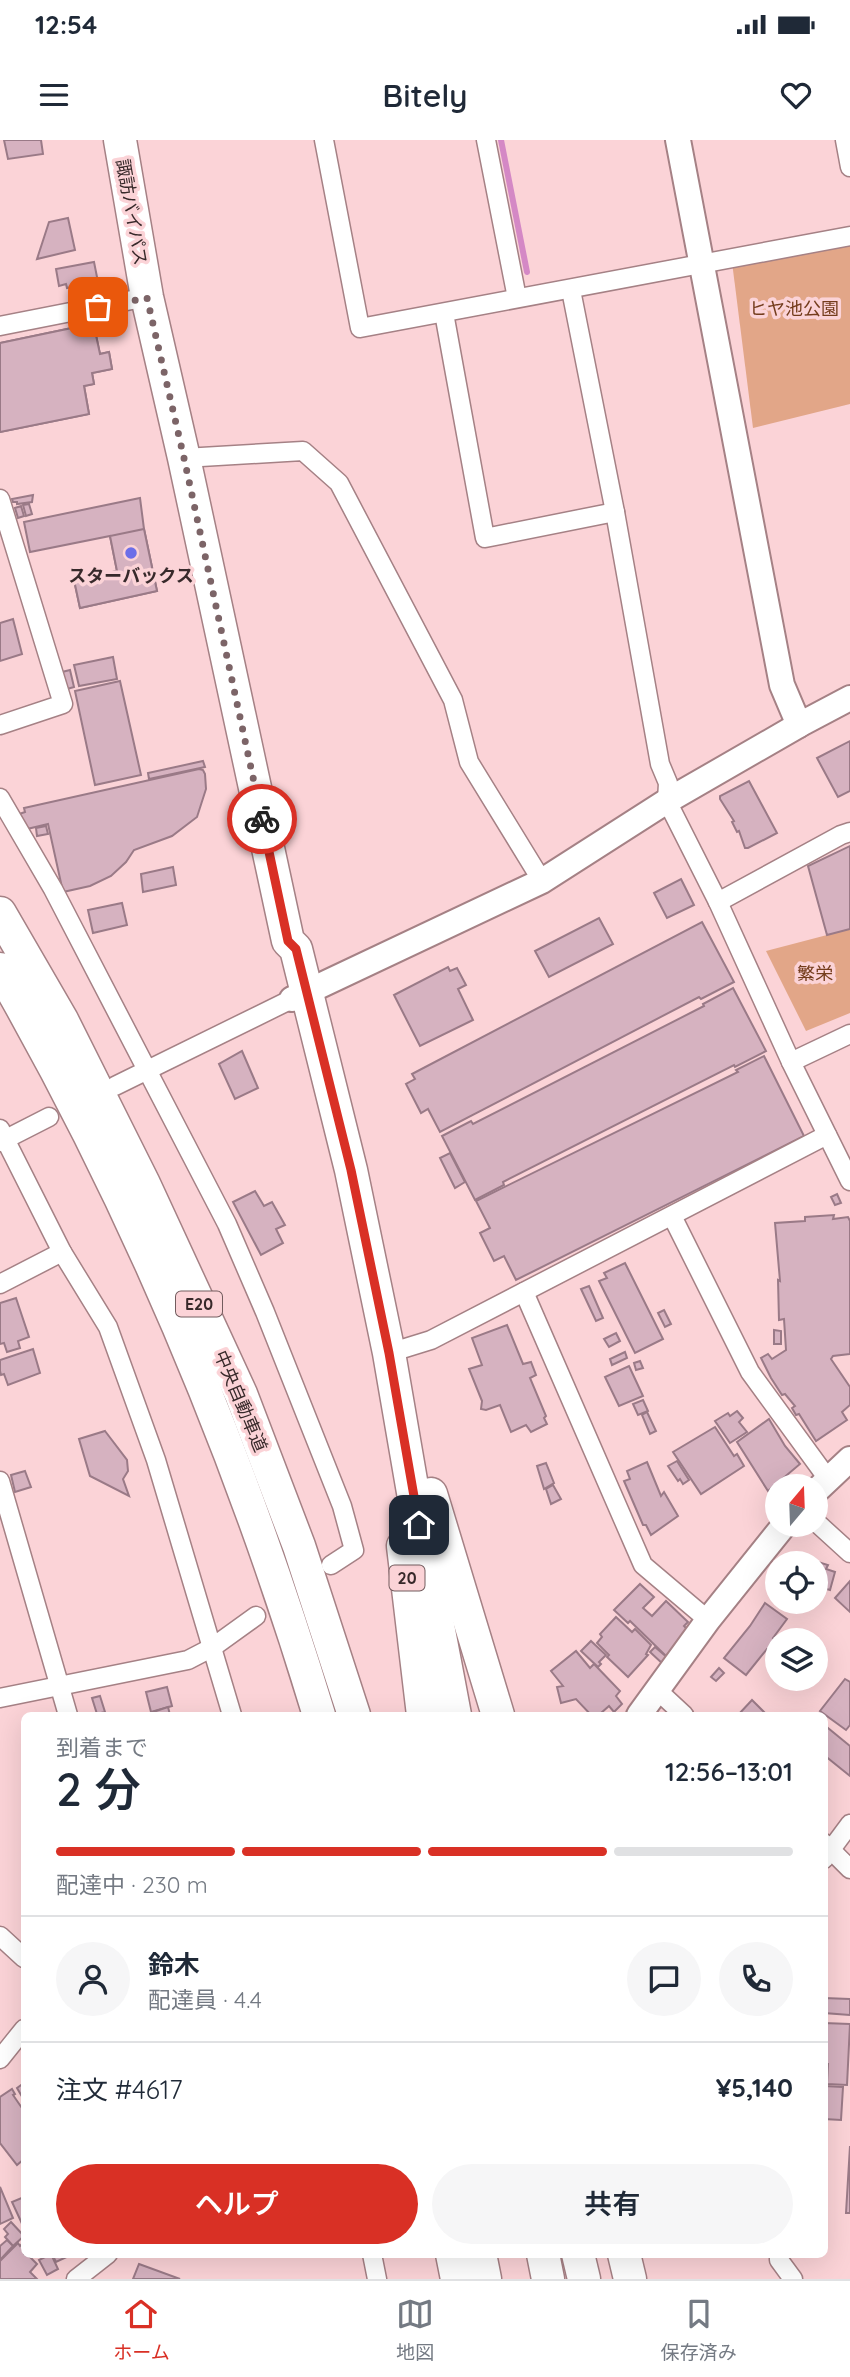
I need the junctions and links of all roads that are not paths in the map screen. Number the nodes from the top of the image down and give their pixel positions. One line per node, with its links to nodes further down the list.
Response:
1 (120, 140): 10 (highway, 諏訪バイパス / 20)
2 (324, 140): 12 (street)
3 (486, 140): 11 (street)
4 (678, 140): 8 (street)
5 (845, 140): 6 (street)
6 (850, 167)
7 (850, 236): 8 (street)
8 (701, 263): 9 (street); 19 (street)
9 (571, 290): 11 (street); 16 (street)
10 (147, 298): 13 (street); 14 (highway, 諏訪バイパス / 20)
11 (517, 298): 12 (street)
12 (444, 313): 16 (street)
13 (0, 326)
14 (184, 458): 23 (street); 27 (highway, 諏訪バイパス / 20)
15 (0, 499): 18 (street)
16 (615, 512): 21 (street)
17 (850, 698): 19 (street)
18 (0, 725)
19 (799, 725): 21 (street)
20 (0, 798): 30 (street)
21 (667, 801): 23 (street); 24 (street)
22 (850, 832): 24 (street)
23 (542, 881): 27 (street)
24 (718, 902): 29 (street)
25 (0, 914): 59 (highway, 中央自動車道 / E20)
26 (0, 970): 58 (highway, 中央自動車道 / E20)
27 (300, 996): 30 (street); 40 (highway, 諏訪バイパス / 20); 41 (highway, 諏訪バイパス / 20)
28 (850, 1034): 29 (street)
29 (791, 1062): 33 (street)
30 (146, 1072): 31 (street); 49 (street)
31 (114, 1086)
32 (49, 1117): 34 (street)
33 (827, 1135): 35 (street); 36 (street)
34 (2, 1137): 37 (street)
35 (850, 1181)
36 (671, 1216): 39 (street); 43 (street)
37 (62, 1252): 38 (street); 52 (street)
38 (0, 1284)
39 (524, 1292): 40 (street); 51 (street)
40 (391, 1365): 62 (highway, 諏訪バイパス / 20); 63 (highway, 20)
41 (392, 1442): 60 (highway, 20); 61 (highway, 諏訪バイパス / 20)
42 (850, 1459): 44 (street)
43 (815, 1474)
44 (828, 1479)
45 (0, 1481): 53 (street)
46 (828, 1533): 48 (street)
47 (775, 1537): 51 (street)
48 (850, 1553)
49 (331, 1565)
50 (256, 1616): 52 (street)
51 (708, 1620): 54 (street)
52 (213, 1647): 53 (street); 57 (street)
53 (60, 1687): 55 (street); 56 (street)
54 (656, 1689): 64 (street); 65 (street)
55 (0, 1698)
56 (67, 1712)
57 (231, 1712)
58 (319, 1712)
59 (353, 1712)
60 (423, 1712)
61 (445, 1712)
62 (454, 1712)
63 (497, 1712)
64 (641, 1712)
65 (681, 1712)
66 (850, 1824): 67 (street)
67 (828, 1848)
68 (828, 1852): 69 (street)
69 (850, 1869)
70 (21, 2033): 71 (street)
71 (0, 2059)
72 (103, 2258): 81 (street)
73 (373, 2258): 82 (street)
74 (453, 2258): 83 (highway)
75 (481, 2258): 84 (highway)
76 (543, 2258): 85 (highway)
77 (570, 2258): 86 (highway)
78 (579, 2258): 87 (highway)
79 (625, 2258): 88 (highway)
80 (779, 2258): 89 (street)
81 (76, 2279)
82 (377, 2279)
83 (457, 2279)
84 (485, 2279)
85 (548, 2279)
86 (574, 2279)
87 (584, 2279)
88 (630, 2279)
89 (793, 2279)

